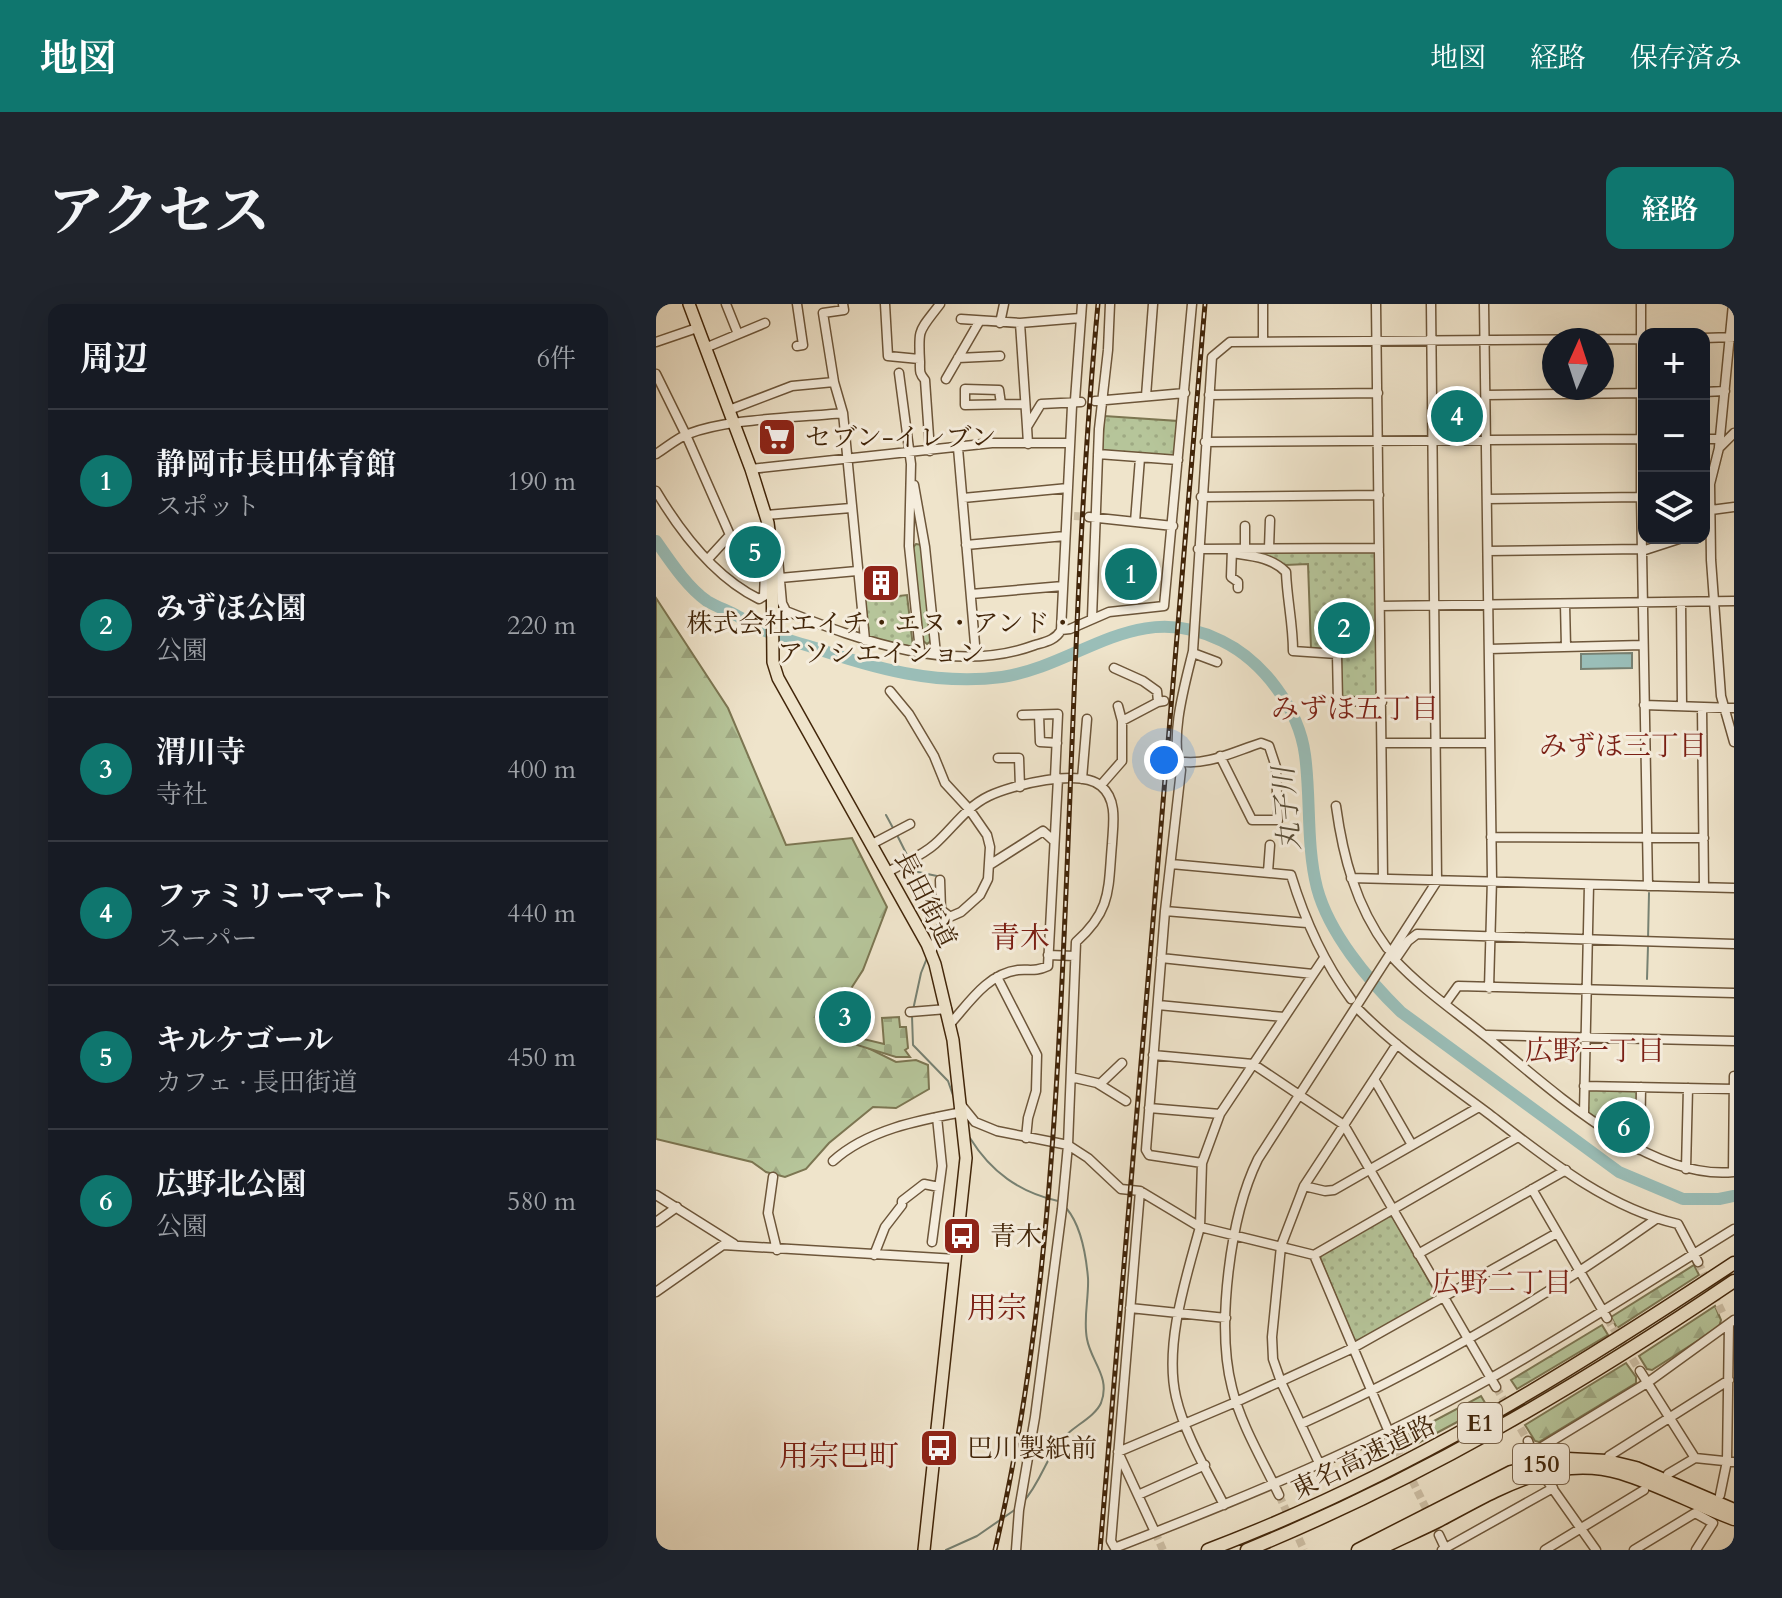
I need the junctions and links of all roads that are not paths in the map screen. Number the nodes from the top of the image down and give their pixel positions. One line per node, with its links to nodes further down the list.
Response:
1 (689, 304): 24 (main road, 長田街道)
2 (726, 304): 26 (street)
3 (797, 304): 35 (street)
4 (843, 304): 43 (street)
5 (886, 304): 39 (street)
6 (940, 304): 39 (street)
7 (1004, 304): 22 (street)
8 (1082, 304): 18 (street)
9 (1110, 304): 51 (street)
10 (1153, 304): 50 (street)
11 (1192, 304): 45 (street)
12 (1263, 304): 34 (street)
13 (1376, 304): 32 (street)
14 (1431, 304): 30 (street)
15 (1484, 304): 31 (street)
16 (1641, 304): 25 (street)
17 (1733, 304): 27 (street)
18 (1080, 318): 23 (street); 52 (street)
19 (961, 319): 20 (street)
20 (979, 322): 22 (street); 38 (street)
21 (765, 323): 26 (street)
22 (1000, 323): 23 (street)
23 (1020, 323): 54 (street)
24 (697, 328): 33 (street); 36 (main road, 長田街道)
25 (1642, 328)
26 (738, 334): 36 (street)
27 (1732, 337): 28 (street); 44 (street)
28 (1710, 338)
29 (1638, 339): 31 (street)
30 (1431, 340): 31 (street); 32 (street); 63 (street)
31 (1485, 340): 49 (street)
32 (1377, 341): 34 (street); 46 (street)
33 (656, 342)
34 (1263, 342): 48 (street)
35 (797, 346)
36 (705, 348): 55 (main road, 長田街道)
37 (1000, 356): 38 (street)
38 (958, 358): 42 (street)
39 (919, 359): 71 (street)
40 (899, 373): 72 (street)
41 (656, 374): 60 (street)
42 (946, 379)
43 (834, 382): 55 (street); 56 (street)
44 (1728, 386): 68 (street)
45 (1185, 393): 50 (street); 77 (street)
46 (1378, 393): 48 (street); 66 (street)
47 (1638, 393): 49 (street)
48 (1209, 395): 65 (street)
49 (1486, 395): 64 (street)
50 (1146, 396): 51 (street)
51 (1099, 401): 74 (street)
52 (1076, 402): 58 (street); 67 (street)
53 (1001, 404): 53 (street); 54 (street)
54 (1025, 404): 58 (street)
55 (729, 410): 57 (main road, 長田街道)
56 (843, 413): 57 (street); 76 (street)
57 (734, 424): 60 (street); 79 (main road, 長田街道)
58 (1027, 427): 69 (street)
59 (1734, 433): 68 (street)
60 (686, 435): 73 (street); 110 (street)
61 (1638, 439): 64 (street)
62 (1710, 440): 68 (street)
63 (1433, 441): 64 (street); 66 (street); 121 (street)
64 (1486, 441): 86 (street)
65 (1205, 442): 66 (street); 83 (street)
66 (1378, 442): 82 (street)
67 (1070, 443): 69 (street); 80 (street)
68 (1720, 443): 89 (street)
69 (1028, 444): 70 (street)
70 (958, 448): 71 (street); 85 (street)
71 (930, 451): 72 (street)
72 (909, 453): 76 (street); 78 (street)
73 (656, 454)
74 (1098, 454): 75 (street); 92 (street)
75 (1140, 458): 77 (street); 94 (street)
76 (846, 459): 79 (street); 88 (street)
77 (1178, 460): 95 (street)
78 (911, 464): 130 (street); 132 (street)
79 (751, 469): 90 (main road, 長田街道)
80 (1068, 488): 85 (street); 97 (street)
81 (656, 491): 110 (street)
82 (1379, 495): 83 (street); 104 (street)
83 (1201, 497): 105 (street)
84 (1638, 497): 86 (street)
85 (963, 498): 102 (street)
86 (1487, 499): 109 (street)
87 (1734, 507): 89 (street)
88 (851, 508): 90 (street); 111 (street)
89 (1711, 510): 91 (street)
90 (766, 515): 98 (main road, 長田街道)
91 (1710, 515)
92 (1092, 518): 94 (street); 124 (street)
93 (1270, 520): 103 (street)
94 (1135, 522): 95 (street)
95 (1173, 526): 124 (street)
96 (1245, 526): 106 (street)
97 (1065, 536): 102 (street); 113 (street)
98 (772, 543): 110 (street); 112 (street); 167 (main road, 長田街道)
99 (1642, 544): 108 (street)
100 (1662, 544): 108 (street)
101 (1709, 544): 116 (street)
102 (966, 545): 115 (street)
103 (1269, 548): 104 (street); 106 (street)
104 (1379, 548): 123 (street)
105 (1198, 549): 107 (street); 131 (street)
106 (1245, 549): 107 (street)
107 (1232, 550): 114 (street); 137 (street)
108 (1642, 550): 109 (street); 119 (street)
109 (1488, 551): 122 (street)
110 (708, 559)
111 (857, 571): 112 (street); 126 (street)
112 (780, 578): 126 (street)
113 (1063, 586): 115 (street); 125 (street)
114 (1238, 588)
115 (971, 594): 133 (street)
116 (1715, 601): 117 (street); 118 (street); 142 (street)
117 (1734, 601)
118 (1681, 602): 119 (street); 140 (street)
119 (1643, 603): 120 (street); 127 (street)
120 (1565, 604): 122 (street); 128 (street)
121 (1435, 605): 122 (street); 123 (street); 148 (street)
122 (1489, 605): 129 (street)
123 (1380, 606): 137 (street)
124 (1092, 618): 125 (street)
125 (1061, 630): 133 (street)
126 (865, 640): 130 (street)
127 (1643, 645): 128 (street); 138 (street)
128 (1566, 647): 129 (street)
129 (1489, 649): 152 (street)
130 (920, 651): 132 (street)
131 (1193, 652): 134 (street); 155 (street)
132 (936, 654): 133 (street)
133 (976, 656)
134 (1217, 662)
135 (1114, 668): 147 (street)
136 (890, 691): 161 (street)
137 (1382, 702): 151 (street)
138 (1644, 705): 140 (street); 164 (street)
139 (1118, 706): 147 (street)
140 (1682, 706): 141 (street)
141 (1702, 707): 142 (street); 165 (street)
142 (1723, 708): 143 (street); 149 (street)
143 (1734, 708)
144 (1022, 715): 145 (street)
145 (1039, 715): 150 (street); 150 (street)
146 (1087, 719): 157 (street)
147 (1122, 721): 158 (street)
148 (1436, 742): 151 (street); 152 (street); 176 (street)
149 (1734, 742)
150 (1057, 743): 156 (street)
151 (1383, 743): 174 (street)
152 (1490, 743): 163 (street)
153 (1220, 756): 153 (street); 155 (street)
154 (998, 758): 159 (street)
155 (1178, 761): 170 (street)
156 (1056, 778): 157 (street); 159 (street); 166 (street)
157 (1082, 779): 158 (street)
158 (1101, 785): 191 (street)
159 (1020, 787): 161 (street)
160 (1336, 806): 173 (street)
161 (969, 809): 169 (street); 171 (street)
162 (910, 824): 167 (street)
163 (1491, 837): 164 (street); 177 (street)
164 (1647, 838): 165 (street); 179 (street)
165 (1704, 838): 180 (street)
166 (1054, 841): 169 (street); 190 (street)
167 (872, 844): 171 (main road, 長田街道)
168 (1270, 845): 172 (street)
169 (991, 864): 183 (street)
170 (1171, 864): 172 (street); 182 (street)
171 (888, 872): 189 (main road, 長田街道)
172 (1268, 872): 184 (street)
173 (1351, 878): 174 (street); 188 (street)
174 (1383, 879): 176 (street)
175 (940, 880): 183 (street)
176 (1437, 881): 177 (street); 222 (street)
177 (1492, 882): 178 (street); 185 (street)
178 (1589, 885): 179 (street); 186 (street)
179 (1648, 886): 180 (street)
180 (1704, 887): 181 (street)
181 (1734, 888)
182 (1165, 911): 184 (street); 192 (street)
183 (949, 916): 189 (street)
184 (1307, 923): 193 (street)
185 (1491, 936): 186 (street); 196 (street); 200 (street)
186 (1587, 941): 187 (street); 197 (street)
187 (1734, 944)
188 (1387, 948)
189 (931, 952): 202 (main road, 長田街道)
190 (1048, 955): 191 (street); 195 (street)
191 (1075, 956): 215 (street)
192 (1161, 958): 194 (street); 201 (street)
193 (1324, 958): 194 (street); 199 (street)
194 (1313, 974): 205 (street)
195 (997, 977): 206 (street); 232 (street)
196 (1489, 988): 197 (street); 200 (street)
197 (1586, 990): 198 (street); 208 (street)
198 (1734, 993)
199 (1351, 999)
200 (1445, 1004): 207 (street)
201 (1158, 1005): 205 (street); 211 (street)
202 (947, 1009): 204 (street); 206 (main road, 長田街道)
203 (1360, 1011): 210 (street)
204 (913, 1012)
205 (1284, 1017): 213 (street)
206 (950, 1024): 226 (main road, 長田街道)
207 (1485, 1035): 208 (street); 227 (street)
208 (1585, 1038): 209 (street); 218 (street)
209 (1734, 1041)
210 (1397, 1044): 216 (street); 224 (street)
211 (1153, 1055): 213 (street); 225 (street)
212 (1122, 1063): 217 (street)
213 (1253, 1064): 222 (street); 228 (street)
214 (1734, 1076): 221 (street)
215 (1071, 1077): 217 (street); 233 (street)
216 (1374, 1079): 230 (street); 234 (street)
217 (1100, 1084): 223 (street)
218 (1584, 1086): 219 (street); 227 (street)
219 (1641, 1087): 220 (street); 235 (street)
220 (1688, 1088): 221 (street); 239 (street)
221 (1734, 1089): 241 (street)
222 (1299, 1094): 230 (street); 256 (street)
223 (1126, 1101)
224 (1479, 1107): 231 (street); 234 (street)
225 (1149, 1108): 228 (street); 237 (street)
226 (962, 1109): 229 (street); 232 (street); 265 (main road, 長田街道)
227 (1584, 1113): 235 (street)
228 (1220, 1114): 237 (street)
229 (937, 1117): 236 (street); 245 (street)
230 (1344, 1125): 238 (street); 244 (street)
231 (1518, 1137): 240 (street); 250 (street)
232 (1026, 1138): 233 (street)
233 (1068, 1145): 247 (street); 315 (street)
234 (1412, 1145): 238 (street)
235 (1640, 1150): 239 (street)
236 (833, 1161)
237 (1202, 1163): 253 (street)
238 (1370, 1168): 244 (street); 250 (street)
239 (1686, 1169): 241 (street)
240 (1566, 1170): 246 (street); 251 (street)
241 (1733, 1172)
242 (773, 1177): 260 (street)
243 (664, 1186): 248 (street)
244 (1304, 1186): 259 (street)
245 (939, 1187): 257 (street); 262 (street)
246 (1532, 1189): 255 (street); 261 (street)
247 (1140, 1191): 253 (street); 271 (street)
248 (656, 1194): 249 (street)
249 (677, 1207): 252 (street); 258 (street)
250 (1394, 1210): 261 (street); 263 (street)
251 (1656, 1219): 264 (street); 267 (street)
252 (656, 1222)
253 (1200, 1227): 256 (street); 272 (street)
254 (1734, 1229): 264 (street)
255 (1557, 1233): 267 (street); 270 (street)
256 (1234, 1235): 259 (street); 275 (street)
257 (932, 1242)
258 (738, 1246): 260 (street); 269 (street)
259 (1281, 1246): 263 (street); 282 (street)
260 (777, 1250): 262 (street)
261 (1418, 1254): 270 (street)
262 (874, 1255): 265 (street)
263 (1314, 1255): 278 (street)
264 (1696, 1258): 273 (street)
265 (956, 1259): 314 (main road, 長田街道)
266 (1734, 1263): 316 (highway, 東名高速道路 / E1)
267 (1579, 1273): 273 (street); 277 (street)
268 (1734, 1281): 317 (highway, 東名高速道路 / E1)
269 (656, 1292)
270 (1443, 1297): 277 (street); 278 (street)
271 (1130, 1308): 272 (street); 292 (street)
272 (1178, 1313): 275 (street); 288 (street)
273 (1605, 1314): 280 (street)
274 (1723, 1314): 276 (street)
275 (1226, 1318): 286 (street)
276 (1732, 1323): 281 (street); 283 (street)
277 (1467, 1338): 280 (street); 285 (street)
278 (1353, 1348): 282 (street); 285 (street)
279 (1640, 1371): 283 (street)
280 (1491, 1378): 284 (street); 290 (street)
281 (1729, 1380): 287 (street); 295 (street)
282 (1281, 1382): 286 (street); 289 (street)
283 (1647, 1383): 287 (street); 297 (street)
284 (1496, 1387)
285 (1371, 1392): 289 (street); 290 (street)
286 (1236, 1402): 288 (street); 300 (street)
287 (1671, 1419): 293 (street); 294 (street)
288 (1185, 1424): 292 (street); 298 (street)
289 (1301, 1424): 296 (street)
290 (1389, 1434): 296 (street)
291 (1528, 1441): 297 (street)
292 (1118, 1452): 303 (street); 312 (street)
293 (1695, 1458): 295 (street); 299 (street)
294 (1607, 1461): 297 (highway, 150); 307 (highway, 150)
295 (1731, 1462): 305 (street)
296 (1319, 1463): 300 (street)
297 (1536, 1463): 301 (street); 308 (highway, 150); 318 (highway, 150); 319 (highway, 150)
298 (1205, 1465): 303 (street); 306 (street)
299 (1668, 1474)
300 (1274, 1484): 304 (street); 306 (street)
301 (1553, 1488): 309 (street); 313 (street)
302 (1644, 1490): 309 (street)
303 (1138, 1495): 310 (street)
304 (1279, 1495)
305 (1720, 1495)
306 (1224, 1505): 310 (street)
307 (1734, 1510)
308 (1734, 1519)
309 (1579, 1529): 320 (street); 321 (street)
310 (1155, 1532): 312 (street)
311 (1439, 1535): 313 (street)
312 (1116, 1549)
313 (1444, 1549)
314 (924, 1550)
315 (1016, 1550)
316 (1208, 1550)
317 (1247, 1550)
318 (1358, 1550)
319 (1377, 1550)
320 (1545, 1550)
321 (1596, 1550)
322 (1634, 1550): 323 (street)
323 (1696, 1550)

